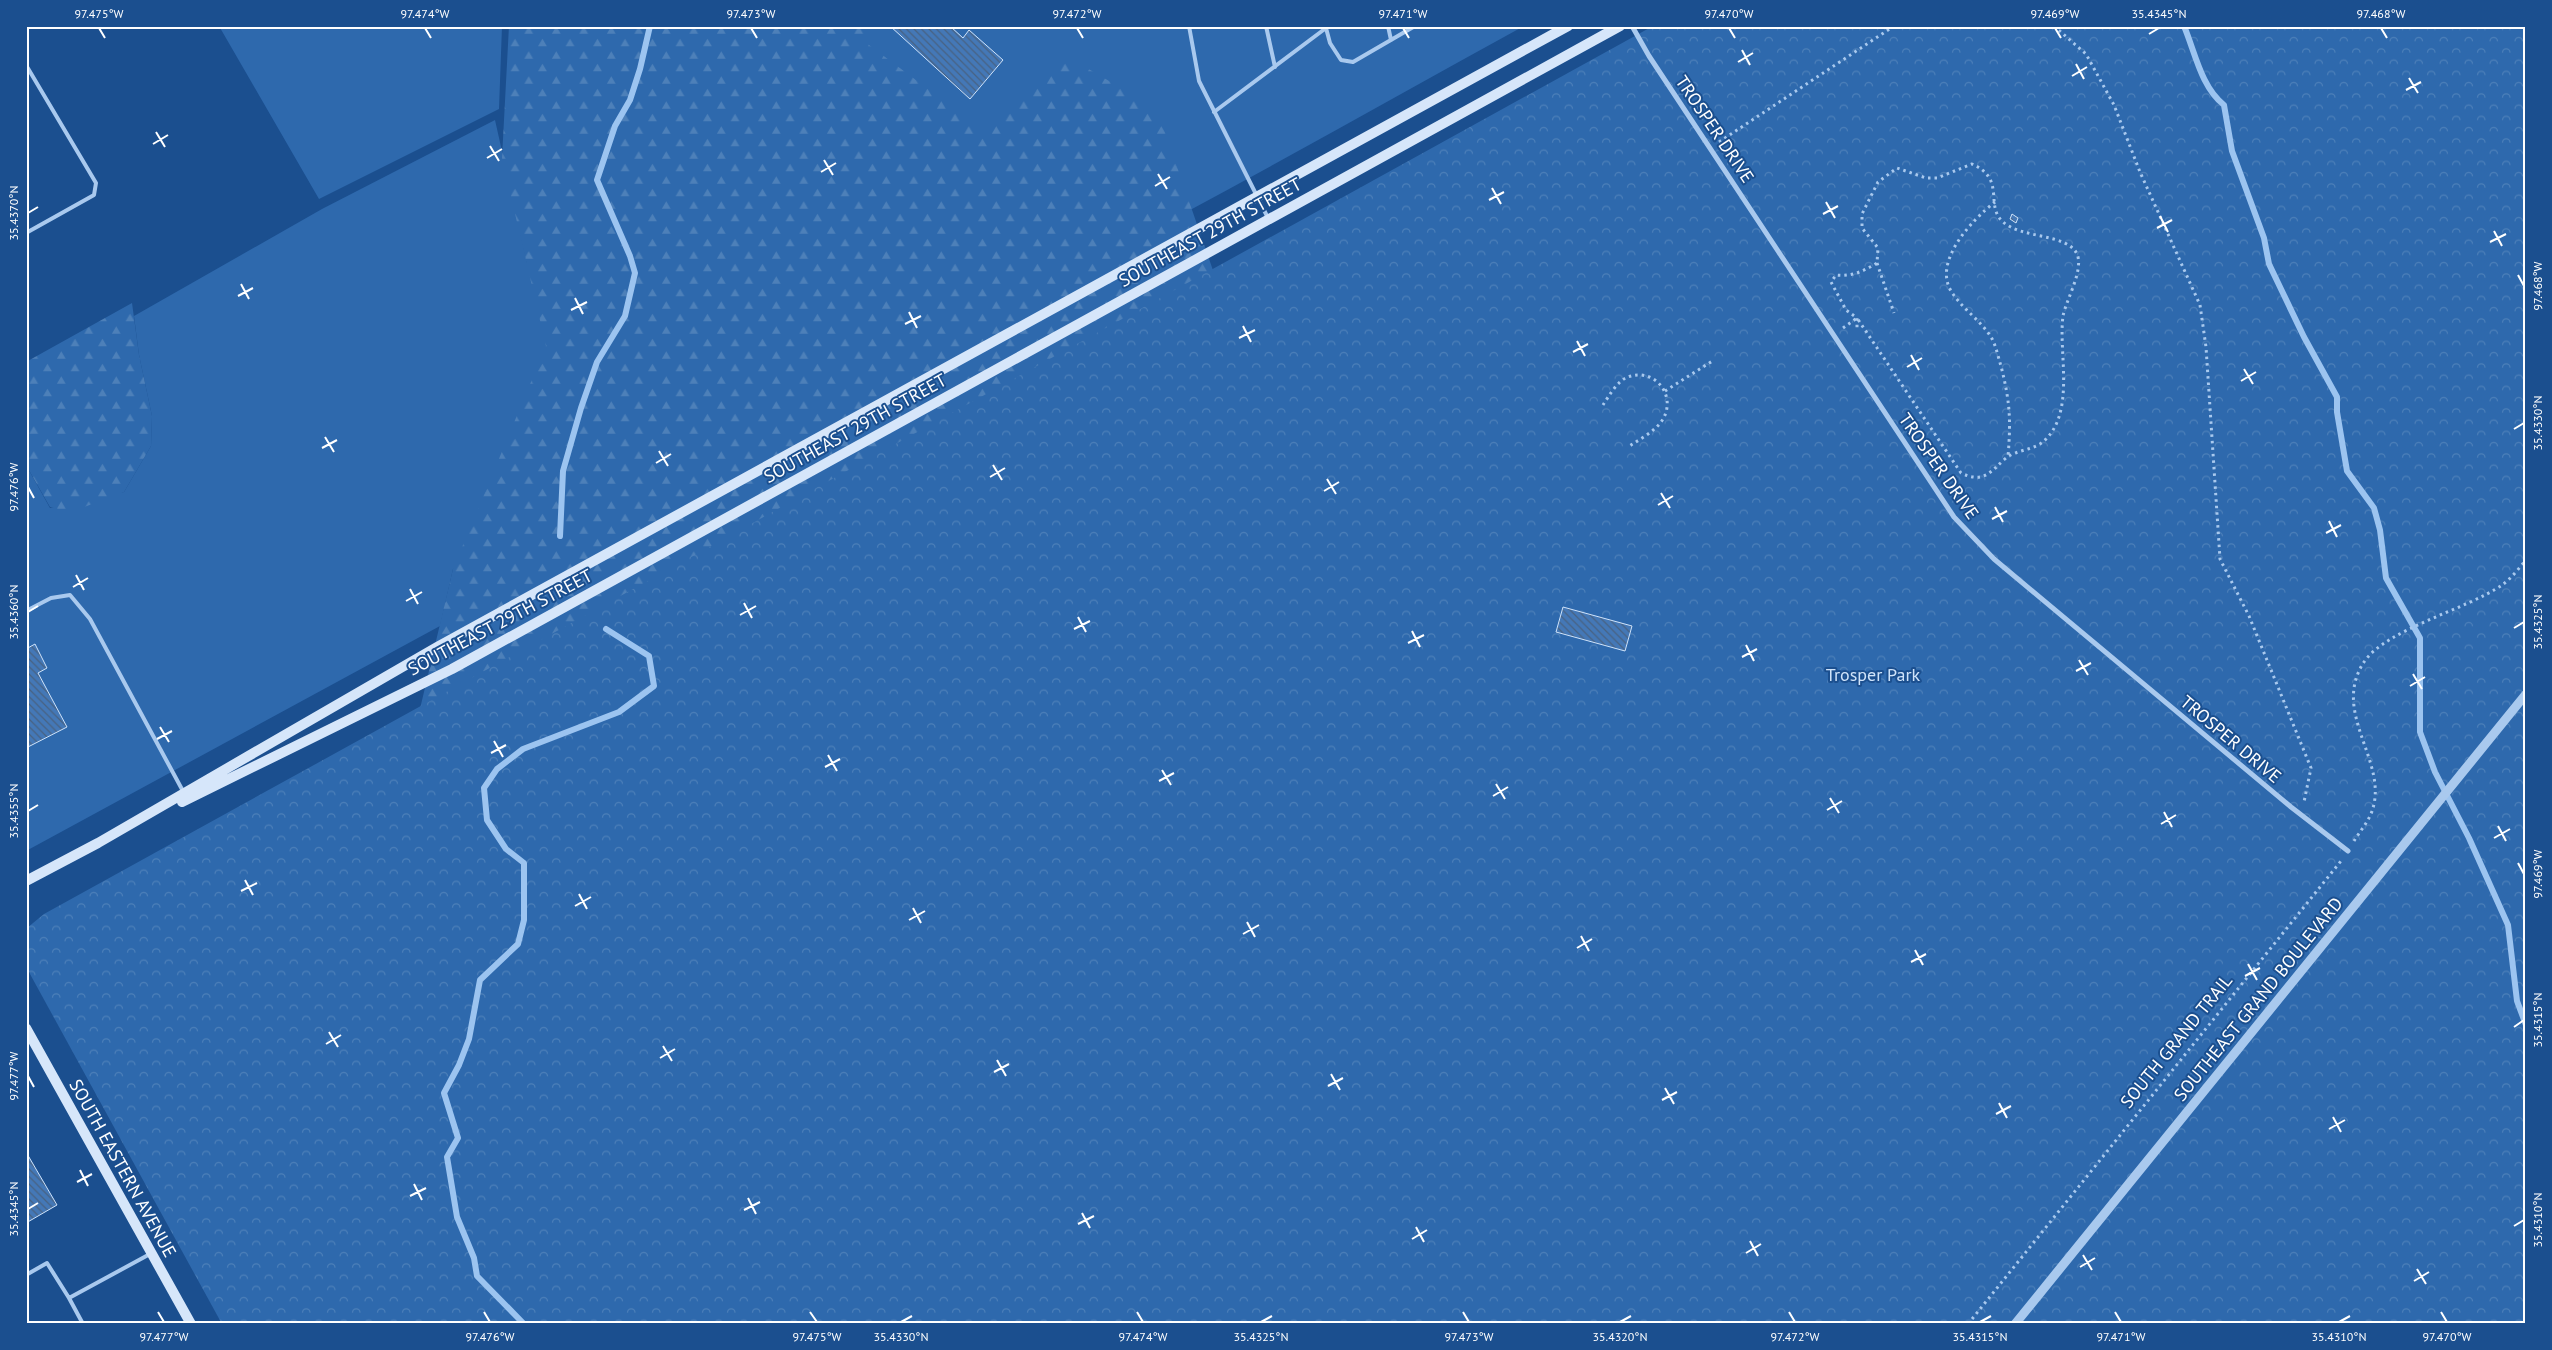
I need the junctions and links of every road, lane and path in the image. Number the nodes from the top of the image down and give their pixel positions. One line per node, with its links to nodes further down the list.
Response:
1 (1189, 26): 14 (lane)
2 (1266, 26): 13 (lane)
3 (1388, 26): 11 (lane)
4 (1415, 26): 11 (lane)
5 (1568, 26): 16 (main road, SOUTHEAST 29TH STREET)
6 (1620, 26): 18 (main road, SOUTHEAST 29TH STREET)
7 (1632, 26): 15 (street, TROSPER DRIVE)
8 (1894, 26): 15 (path)
9 (2054, 26): 34 (path)
10 (1325, 27): 11 (lane); 13 (lane)
11 (1391, 40)
12 (26, 65): 19 (lane)
13 (1274, 67): 14 (lane)
14 (1214, 112): 16 (lane)
15 (1710, 148): 24 (street, TROSPER DRIVE)
16 (1257, 197): 18 (lane); 33 (main road, SOUTHEAST 29TH STREET)
17 (1996, 202): 20 (path); 29 (path); 29 (path)
18 (1268, 218): 35 (main road, SOUTHEAST 29TH STREET)
19 (26, 233)
20 (1877, 263): 21 (path); 22 (path)
21 (1894, 313)
22 (1857, 318): 23 (path); 24 (path); 29 (path)
23 (1857, 328)
24 (1834, 334): 34 (street, TROSPER DRIVE)
25 (1714, 360): 26 (path)
26 (1665, 391): 27 (path); 28 (path)
27 (1603, 405)
28 (1628, 447)
29 (2008, 456)
30 (2526, 560): 36 (path, SOUTH GRAND TRAIL)
31 (26, 611): 33 (lane)
32 (2526, 694): 45 (street, SOUTHEAST GRAND BOULEVARD)
33 (184, 793): 35 (main road, SOUTHEAST 29TH STREET)
34 (2302, 815): 36 (street, TROSPER DRIVE)
35 (98, 843): 37 (main road, SOUTHEAST 29TH STREET)
36 (2348, 851): 44 (path, SOUTH GRAND TRAIL)
37 (26, 881)
38 (26, 1028): 39 (main road, SOUTH EASTERN AVENUE)
39 (152, 1253): 41 (lane); 43 (main road, SOUTH EASTERN AVENUE)
40 (26, 1274): 41 (lane)
41 (69, 1298): 42 (lane)
42 (83, 1324)
43 (191, 1324)
44 (1968, 1324)
45 (2015, 1324)

